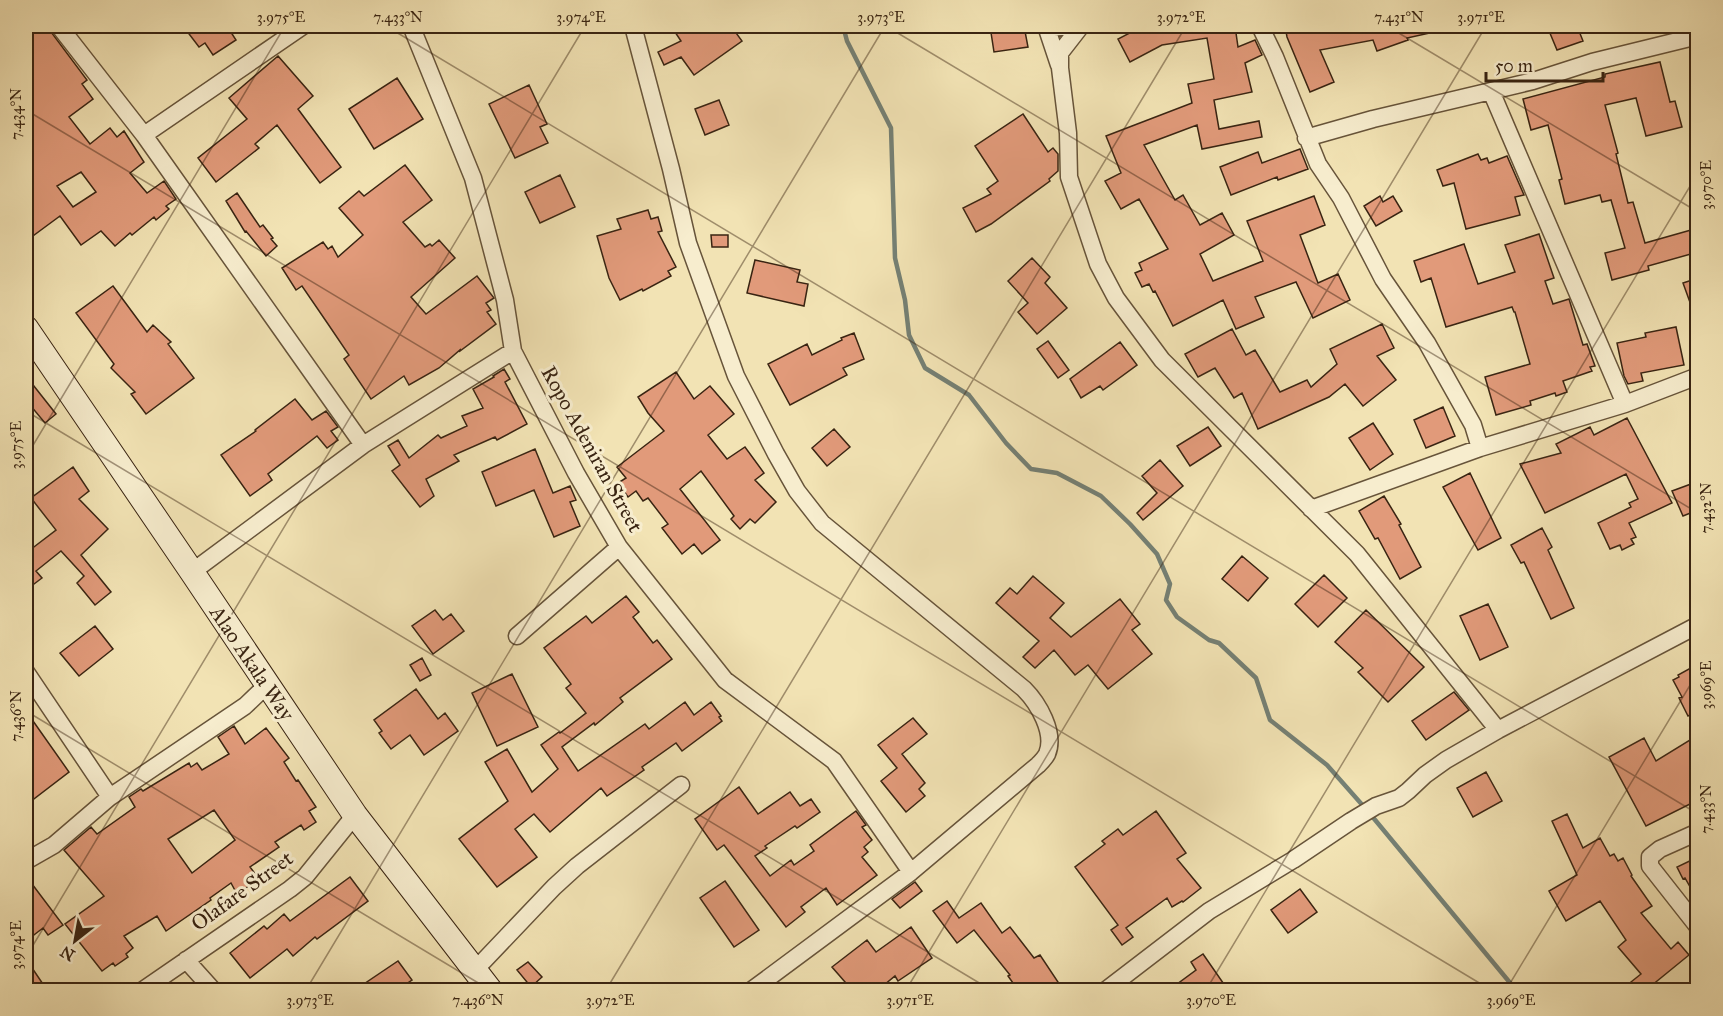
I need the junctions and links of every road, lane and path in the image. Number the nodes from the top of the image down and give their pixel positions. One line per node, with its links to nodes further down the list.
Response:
1 (59, 26): 12 (street)
2 (303, 26): 12 (street)
3 (410, 26): 15 (street, Ropo Adeniran Street)
4 (633, 26): 33 (street)
5 (1074, 26): 8 (street)
6 (1081, 26): 10 (street)
7 (1260, 26): 13 (street)
8 (1046, 27): 10 (street)
9 (1698, 36): 11 (street)
10 (1060, 68): 20 (street)
11 (1491, 91): 13 (street); 17 (street)
12 (144, 135): 18 (street)
13 (1308, 141): 19 (street)
14 (26, 328): 22 (street, Alao Akala Way)
15 (513, 351): 18 (street); 21 (street, Ropo Adeniran Street)
16 (1698, 376): 17 (street)
17 (1625, 404): 19 (street)
18 (363, 445): 22 (street)
19 (1480, 448): 20 (street)
20 (1311, 509): 27 (street)
21 (619, 548): 24 (street); 33 (street, Ropo Adeniran Street)
22 (192, 572): 26 (street, Alao Akala Way)
23 (1698, 625): 27 (street)
24 (518, 636)
25 (26, 672): 29 (street)
26 (267, 685): 29 (street); 30 (street, Alao Akala Way)
27 (1498, 730): 41 (street)
28 (681, 785): 36 (street)
29 (110, 797): 32 (street)
30 (355, 815): 35 (street, Olafare Street); 36 (street, Alao Akala Way)
31 (1698, 832): 34 (street)
32 (26, 861)
33 (911, 872): 40 (street)
34 (1698, 927)
35 (186, 960): 37 (street, Olafare Street); 38 (street)
36 (474, 970): 39 (street, Alao Akala Way)
37 (142, 990)
38 (213, 990)
39 (490, 990)
40 (752, 990)
41 (1106, 990)

